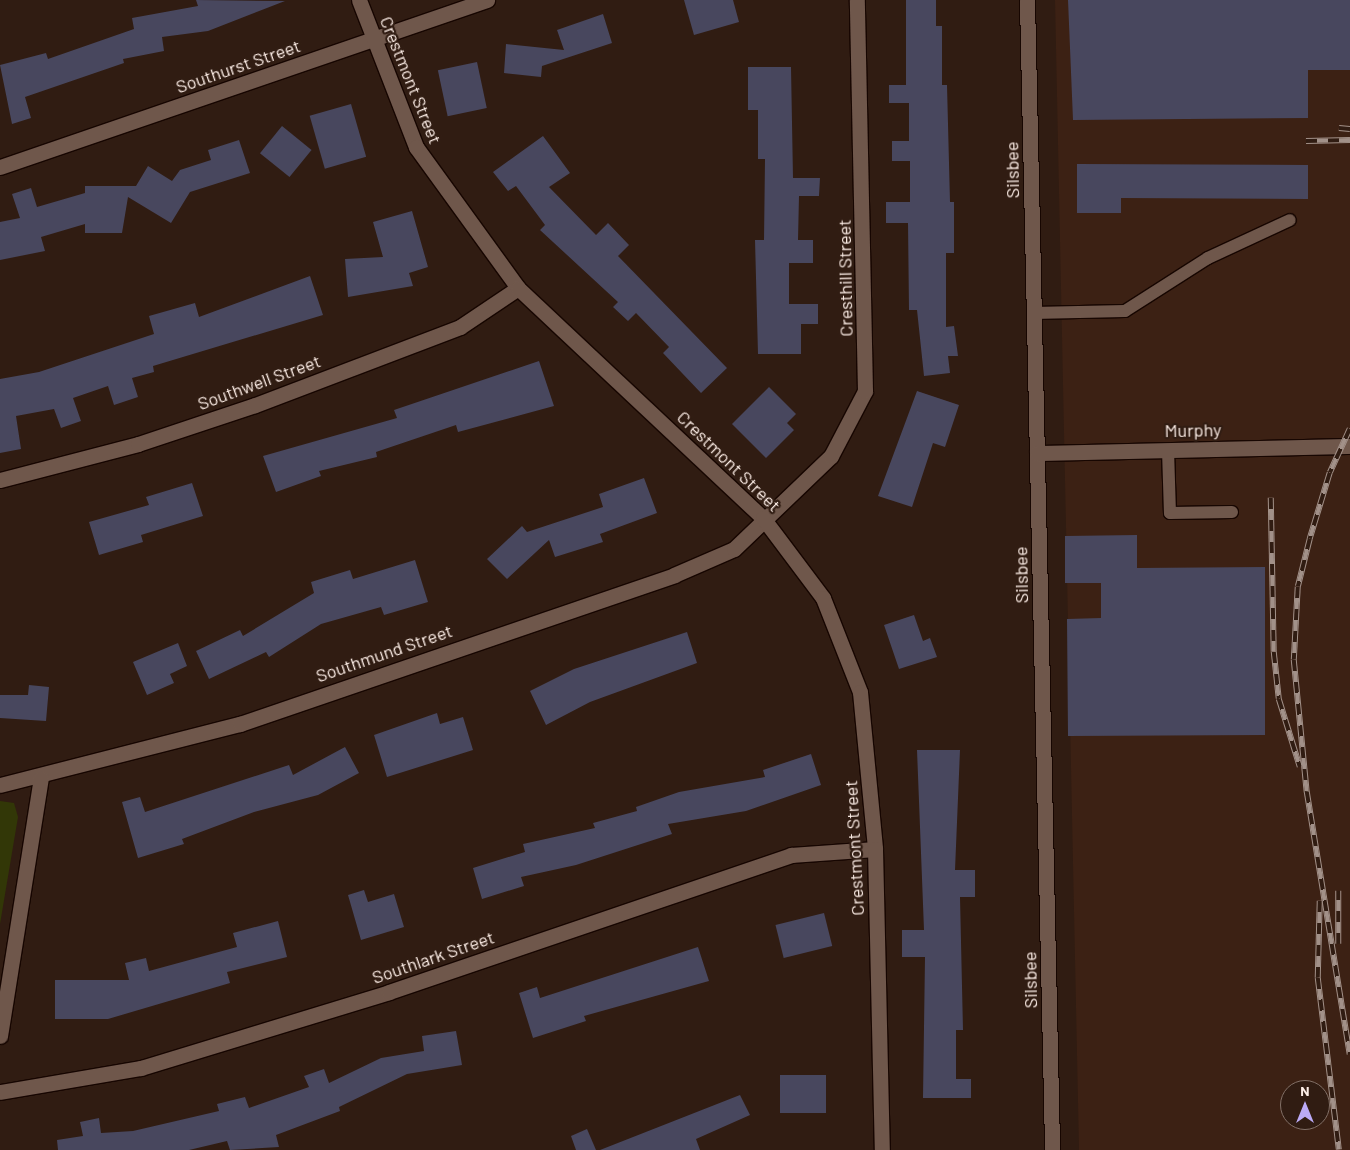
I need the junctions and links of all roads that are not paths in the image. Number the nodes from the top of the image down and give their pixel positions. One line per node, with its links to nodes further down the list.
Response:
1 (359, 0): 5 (street, Crestmont Street)
2 (487, 0): 5 (street, Southurst Street)
3 (857, 0): 15 (street, Cresthill Street)
4 (1027, 0): 9 (street, Silsbee)
5 (373, 40): 6 (street, Southurst Street); 8 (street, Crestmont Street)
6 (0, 167)
7 (1290, 220): 9 (lane)
8 (518, 288): 13 (street, Southwell Street); 15 (street, Crestmont Street)
9 (1033, 313): 12 (street, Silsbee)
10 (1350, 446): 11 (street, Murphy)
11 (1168, 450): 12 (street, Murphy); 14 (lane)
12 (1038, 453): 22 (street, Silsbee)
13 (0, 480)
14 (1232, 512)
15 (763, 518): 16 (street, Southmund Street); 18 (street, Crestmont Street)
16 (41, 778): 17 (street, Southmund Street); 19 (street)
17 (0, 786)
18 (875, 849): 20 (street, Southlark Street); 21 (street, Crestmont Street)
19 (0, 1036)
20 (0, 1092)
21 (882, 1150)
22 (1052, 1150)

